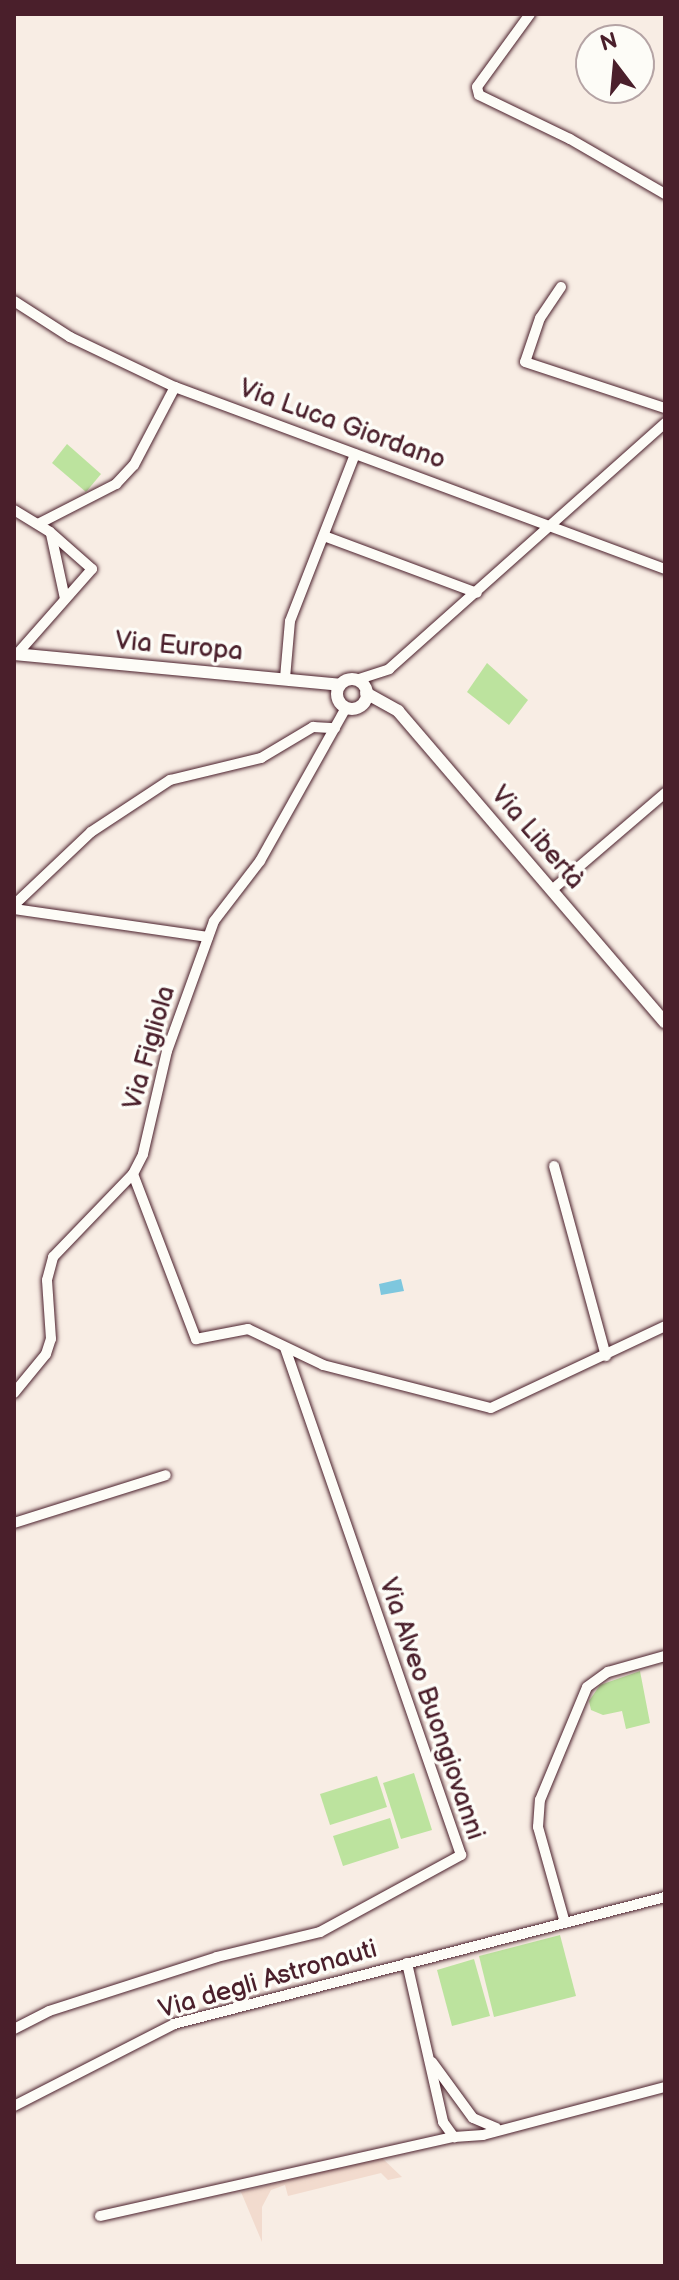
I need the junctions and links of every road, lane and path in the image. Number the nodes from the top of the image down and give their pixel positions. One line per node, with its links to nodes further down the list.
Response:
1 (530, 14): 2 (street)
2 (665, 194)
3 (561, 287): 6 (street)
4 (14, 301): 5 (street, Via Luca Giordano)
5 (175, 387): 8 (street, Via Luca Giordano); 10 (street)
6 (665, 408)
7 (665, 423): 11 (street)
8 (355, 454): 11 (street, Via Luca Giordano); 13 (street)
9 (14, 510): 10 (street)
10 (38, 524): 12 (street)
11 (554, 527): 14 (street, Via Luca Giordano); 15 (street)
12 (50, 532): 16 (street); 16 (street)
13 (324, 536): 15 (street); 18 (street)
14 (665, 569)
15 (477, 593): 19 (street)
16 (65, 599): 17 (street)
17 (15, 654): 18 (street, Via Europa)
18 (285, 678): 20 (street, Via Europa)
19 (356, 680): 20 (street); 21 (street)
20 (340, 685): 22 (street)
21 (366, 693): 22 (street); 25 (street, Via Libertà)
22 (346, 708): 23 (street, Via Figliola)
23 (335, 728): 26 (street); 27 (street, Via Figliola)
24 (665, 793): 25 (street)
25 (553, 889): 28 (street, Via Libertà)
26 (14, 907): 27 (street)
27 (208, 937): 30 (street, Via Figliola)
28 (665, 1022)
29 (554, 1166): 33 (street)
30 (133, 1174): 32 (street); 34 (street, Via Figliola)
31 (665, 1326): 33 (street)
32 (285, 1348): 33 (street); 41 (street, Via Alveo Buongiovanni)
33 (606, 1356)
34 (14, 1393)
35 (166, 1475): 36 (street)
36 (14, 1523)
37 (665, 1656): 39 (street)
38 (665, 1897): 39 (street)
39 (565, 1923): 40 (street)
40 (407, 1963): 42 (street, Via degli Astronauti); 44 (street, Via degli Astronauti)
41 (14, 2029)
42 (429, 2056): 45 (street, Via degli Astronauti); 46 (street, Via degli Astronauti)
43 (665, 2087): 45 (street)
44 (14, 2106)
45 (502, 2128): 46 (street)
46 (454, 2137): 47 (street)
47 (100, 2216)

